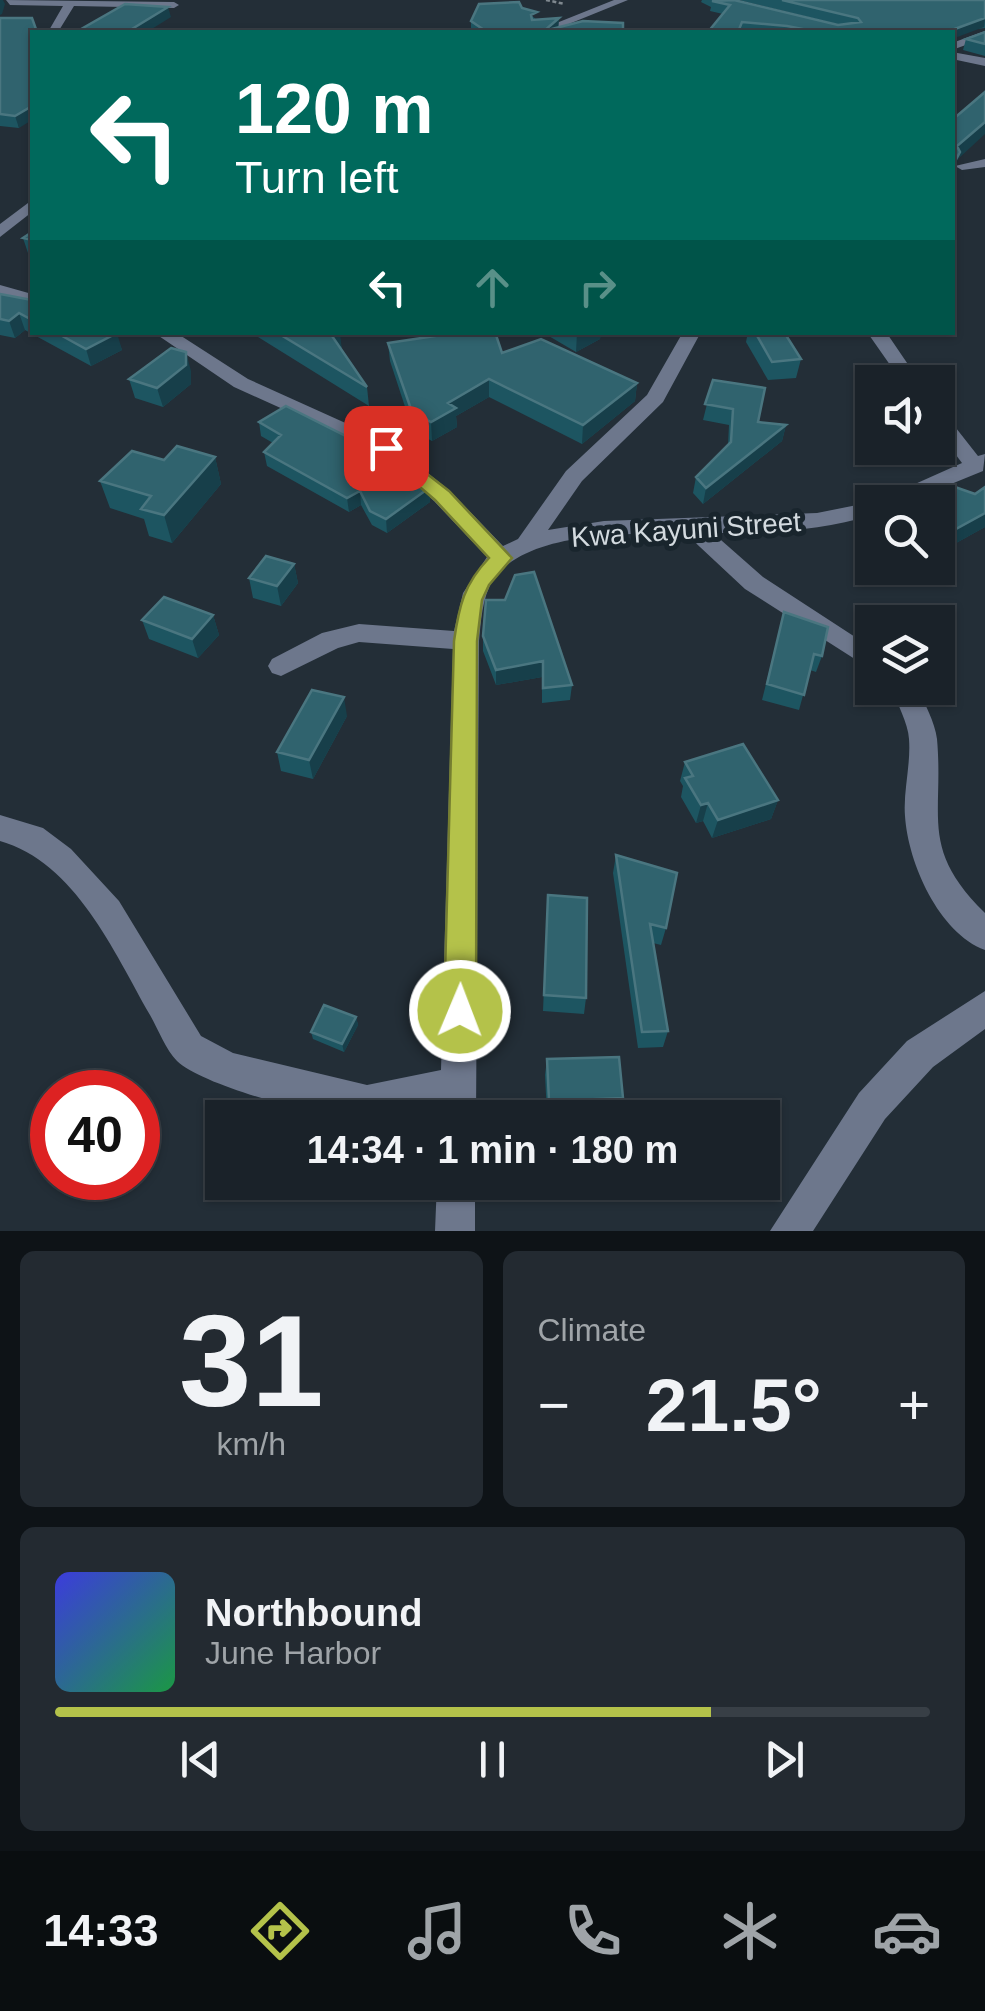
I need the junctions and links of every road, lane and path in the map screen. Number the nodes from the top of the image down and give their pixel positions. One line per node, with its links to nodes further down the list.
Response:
1 (624, 0): 7 (street)
2 (11, 1): 3 (street); 5 (street)
3 (71, 4): 4 (street); 6 (street)
4 (174, 5)
5 (23, 16)
6 (54, 30)
7 (546, 30)
8 (985, 34): 9 (street)
9 (955, 46)
10 (955, 56): 11 (street)
11 (985, 62)
12 (985, 163): 13 (street)
13 (962, 166)
14 (30, 207): 15 (street)
15 (0, 232)
16 (0, 290): 17 (street)
17 (30, 298)
18 (167, 335): 28 (street)
19 (690, 335): 27 (street)
20 (878, 335): 21 (street)
21 (899, 365)
22 (955, 437): 23 (street)
23 (980, 464): 24 (street)
24 (929, 485)
25 (855, 511): 26 (street, Kwa Kayuni Street)
26 (692, 527): 27 (street, Kwa Kayuni Street); 30 (street)
27 (527, 543): 28 (street, Kwa Kayuni Street)
28 (501, 558): 29 (street, Kwa Kayuni Street)
29 (466, 641): 31 (street); 37 (street, Kwa Kayuni Street)
30 (855, 649)
31 (281, 666)
32 (911, 705): 34 (street)
33 (0, 828): 36 (street)
34 (985, 935)
35 (985, 1008): 40 (street)
36 (358, 1100)
37 (458, 1100)
38 (456, 1200): 39 (street)
39 (455, 1231)
40 (790, 1231)

